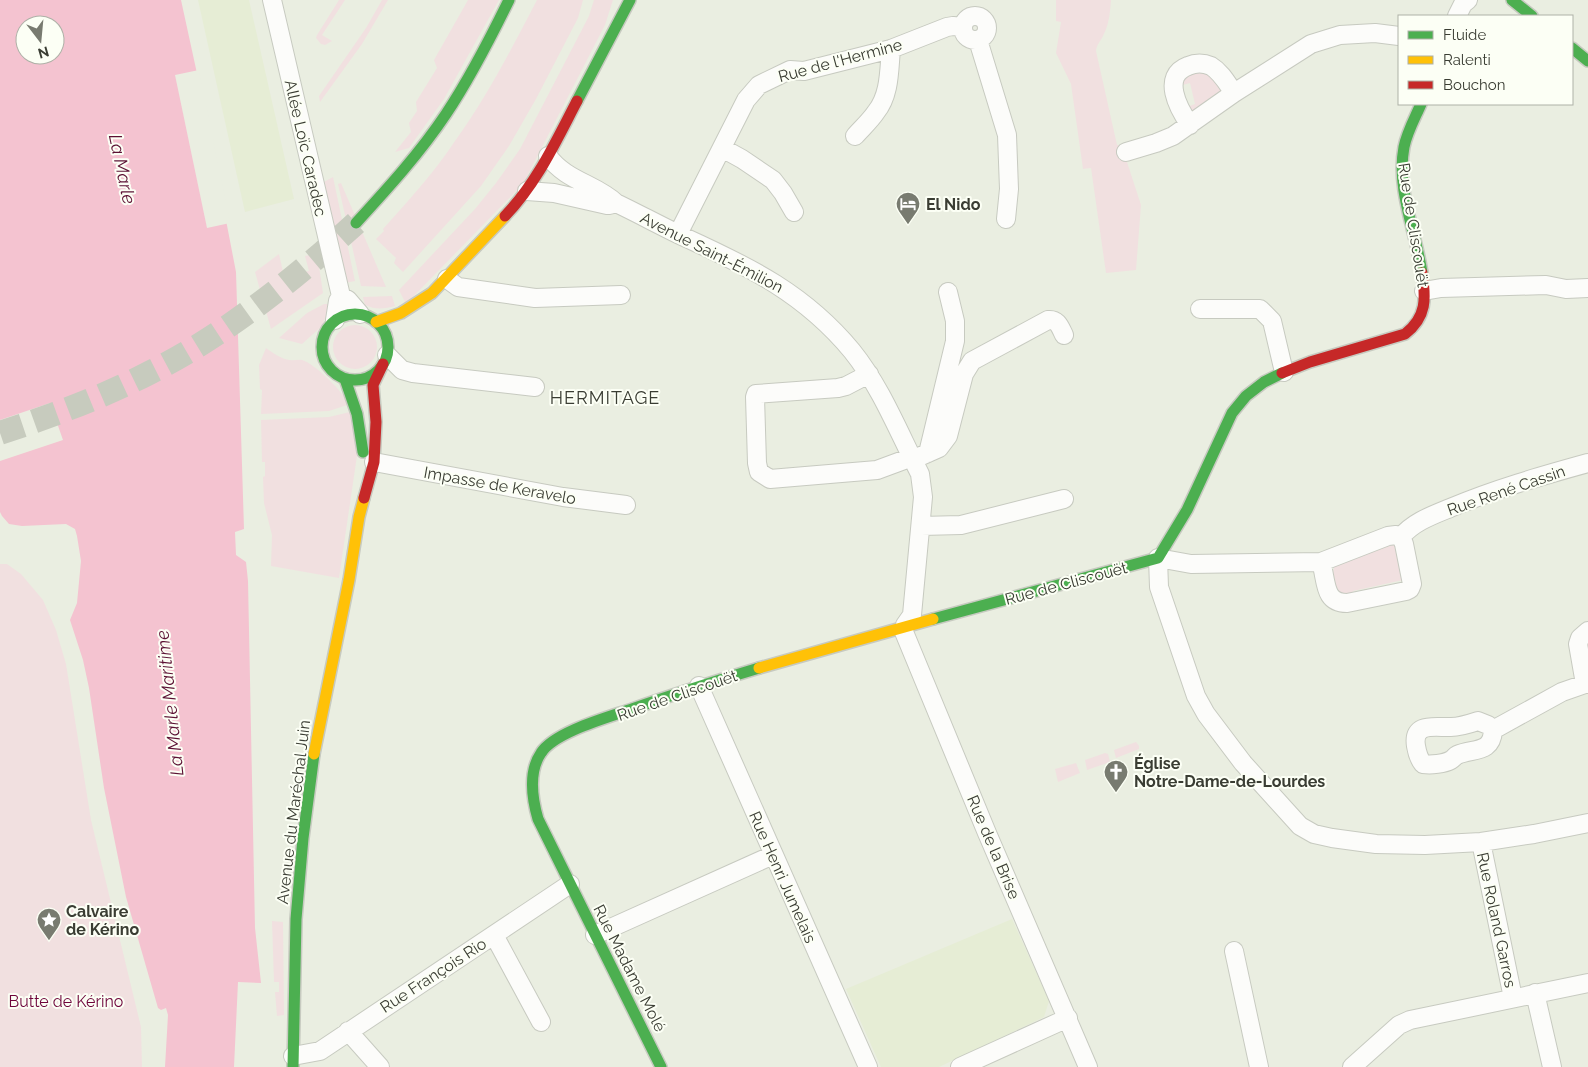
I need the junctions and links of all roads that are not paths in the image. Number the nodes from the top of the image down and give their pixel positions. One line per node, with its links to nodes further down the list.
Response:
1 (272, 0): 31 (street, Allée Loïc Caradec)
2 (510, 0): 23 (main road)
3 (620, 0): 7 (main road)
4 (630, 0): 7 (main road)
5 (1512, 0): 6 (main road)
6 (1525, 8)
7 (613, 31): 18 (main road)
8 (1398, 36): 12 (street)
9 (891, 49): 15 (street); 16 (street, Rue de l'Hermine); 22 (street, Rue de l'Hermine)
10 (1573, 49): 11 (main road)
11 (1588, 61)
12 (1234, 93): 14 (street); 14 (street)
13 (1421, 105): 27 (main road, Rue de Cliscouët)
14 (1190, 125): 17 (street)
15 (855, 136)
16 (722, 148): 21 (street); 24 (street, Rue de l'Hermine)
17 (1126, 152)
18 (548, 156): 19 (main road); 20 (street, Avenue Saint-Émilion)
19 (527, 191): 20 (street, Avenue Saint-Émilion); 25 (main road)
20 (616, 203): 24 (street, Avenue Saint-Émilion)
21 (794, 212)
22 (1006, 219)
23 (356, 223)
24 (678, 234): 41 (street, Avenue Saint-Émilion)
25 (447, 279): 29 (main road); 30 (street)
26 (1588, 288): 27 (street)
27 (1424, 291): 40 (main road, Rue de Cliscouët)
28 (948, 292): 44 (street)
29 (432, 293): 34 (main road); 36 (main road)
30 (621, 295)
31 (341, 296): 33 (street); 35 (street, Allée Loïc Caradec)
32 (1200, 309): 40 (street)
33 (360, 314): 35 (main road); 36 (main road)
34 (416, 318)
35 (335, 320): 42 (main road)
36 (376, 322): 39 (main road)
37 (1064, 335): 44 (street)
38 (396, 338): 39 (main road, Avenue du Maréchal Juin)
39 (386, 356): 42 (main road); 43 (street); 45 (main road, Avenue du Maréchal Juin)
40 (1284, 372): 52 (main road, Rue de Cliscouët)
41 (869, 374): 44 (street, Avenue Saint-Émilion); 44 (street)
42 (345, 379): 49 (main road, Avenue du Maréchal Juin)
43 (535, 387)
44 (920, 456): 50 (street, Avenue Saint-Émilion)
45 (374, 462): 48 (street, Impasse de Keravelo); 49 (main road, Avenue du Maréchal Juin)
46 (1588, 463): 51 (street, Rue René Cassin)
47 (1064, 499): 50 (street)
48 (626, 505)
49 (359, 517): 72 (main road, Avenue du Maréchal Juin)
50 (921, 526): 54 (street, Avenue Saint-Émilion)
51 (1401, 537): 53 (street); 53 (street)
52 (1158, 558): 53 (street); 54 (main road, Rue de Cliscouët); 60 (street)
53 (1321, 562)
54 (905, 625): 57 (main road, Rue de Cliscouët); 69 (street, Rue de la Brise)
55 (1588, 631): 56 (street)
56 (1587, 684): 58 (street)
57 (699, 686): 61 (street, Rue Henri Jumelais); 62 (main road, Rue de Cliscouët)
58 (1493, 730)
59 (1588, 823): 60 (street)
60 (1481, 842): 68 (street, Rue Roland Garros)
61 (773, 855): 63 (street); 75 (street, Rue Henri Jumelais)
62 (570, 884): 63 (main road, Rue Madame Molé); 64 (street, Rue François Rio)
63 (595, 935): 74 (main road, Rue Madame Molé)
64 (494, 936): 70 (street); 71 (street, Rue François Rio)
65 (1234, 951): 78 (street)
66 (1588, 983): 67 (street)
67 (1536, 993): 68 (street); 80 (street)
68 (1513, 998): 79 (street)
69 (1068, 1018): 76 (street); 77 (street, Rue de la Brise)
70 (541, 1022)
71 (348, 1032): 72 (street, Rue François Rio); 73 (street)
72 (293, 1061)
73 (380, 1067)
74 (661, 1067)
75 (868, 1067)
76 (960, 1067)
77 (1088, 1067)
78 (1258, 1067)
79 (1352, 1067)
80 (1552, 1067)

